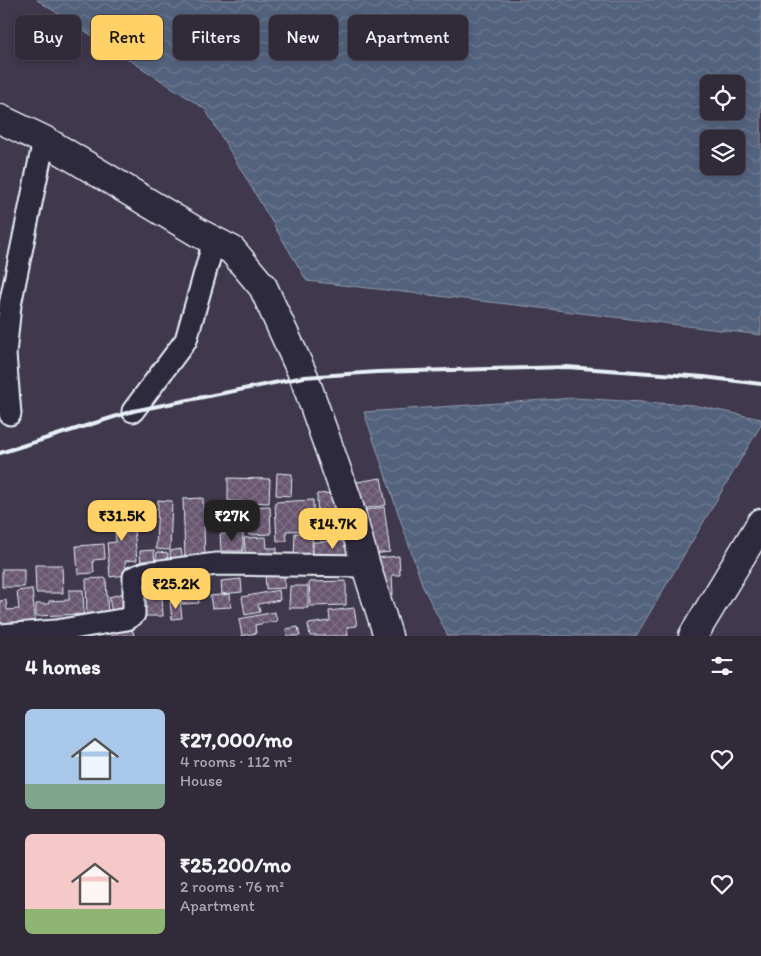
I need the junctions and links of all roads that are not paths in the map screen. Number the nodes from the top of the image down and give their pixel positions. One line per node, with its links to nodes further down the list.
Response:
1 (0, 119): 2 (street)
2 (44, 140): 3 (street); 5 (street)
3 (214, 241): 4 (street); 7 (street)
4 (133, 411)
5 (10, 414)
6 (761, 524): 10 (street)
7 (366, 566): 8 (street); 9 (street)
8 (0, 635)
9 (388, 636)
10 (693, 636)

